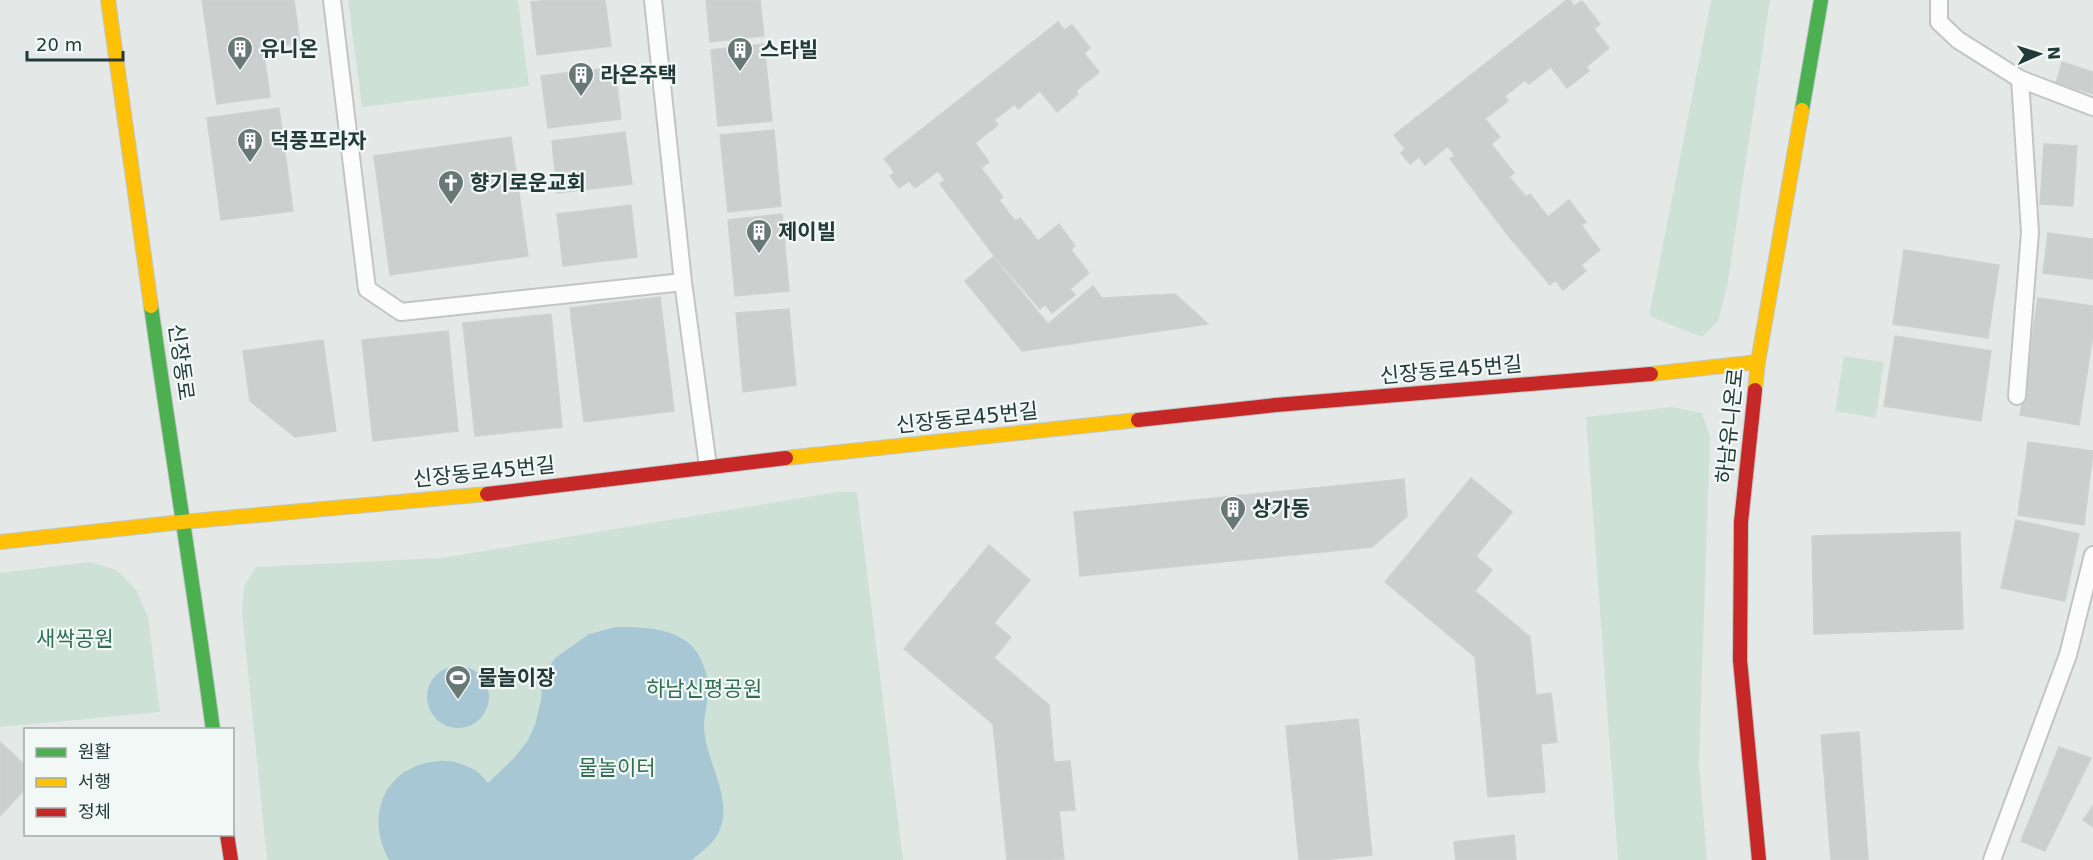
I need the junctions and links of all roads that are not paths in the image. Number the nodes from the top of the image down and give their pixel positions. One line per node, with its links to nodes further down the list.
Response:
1 (108, 0): 12 (street, 신장동로)
2 (332, 0): 8 (lane)
3 (653, 0): 8 (lane)
4 (1821, 0): 9 (street, 하남유니온로)
5 (1939, 0): 6 (lane)
6 (2020, 79): 7 (lane); 10 (lane)
7 (2093, 106)
8 (683, 282): 11 (lane)
9 (1758, 362): 11 (street, 신장동로45번길); 18 (street, 하남유니온로)
10 (2017, 396)
11 (708, 466): 12 (street, 신장동로45번길)
12 (182, 522): 13 (street, 신장동로45번길); 15 (street, 신장동로)
13 (0, 542)
14 (2093, 555): 19 (lane)
15 (213, 728)
16 (227, 836): 17 (street)
17 (231, 860)
18 (1759, 860)
19 (1992, 860)

